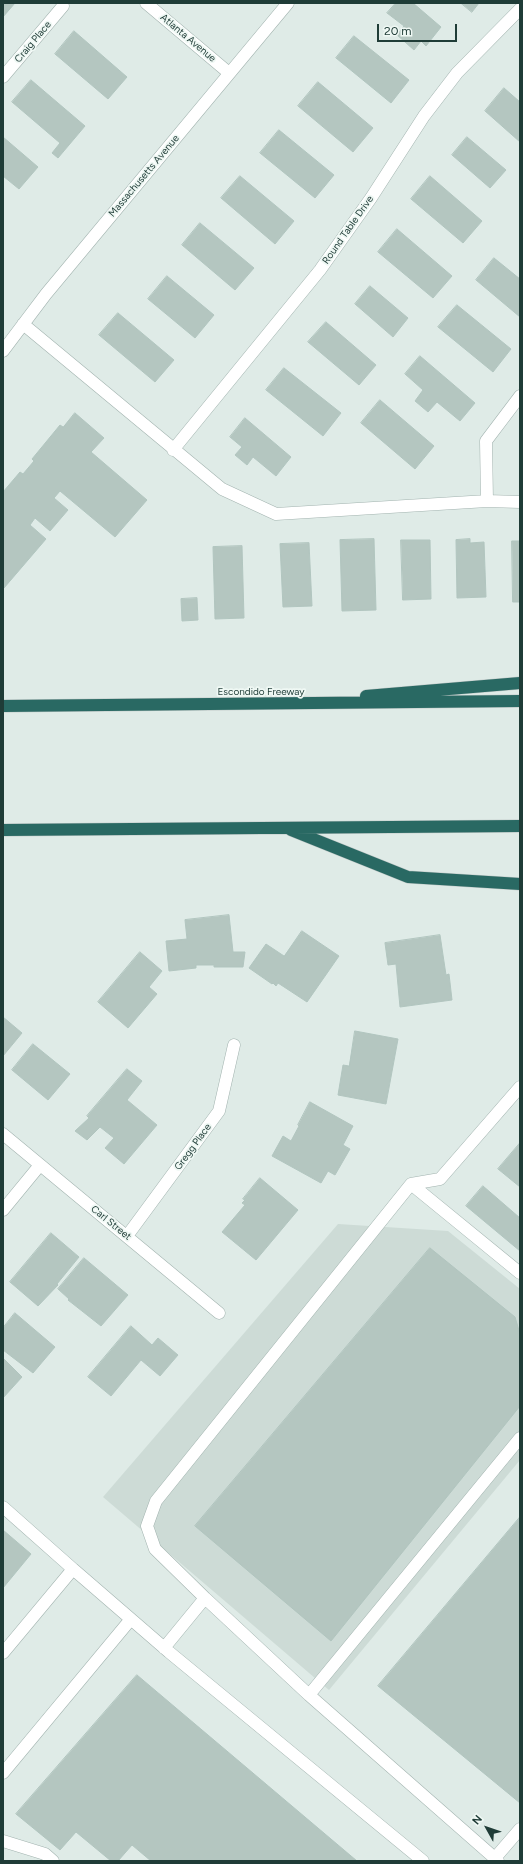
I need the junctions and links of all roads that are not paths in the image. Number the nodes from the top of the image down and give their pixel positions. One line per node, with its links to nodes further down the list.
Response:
1 (146, 3): 5 (street, Atlanta Avenue)
2 (288, 3): 5 (street, Massachusetts Avenue)
3 (63, 6): 6 (street, Craig Place)
4 (520, 9): 10 (street, Round Table Drive)
5 (229, 73): 7 (street, Massachusetts Avenue)
6 (3, 77)
7 (22, 324): 8 (street, Massachusetts Avenue); 10 (street)
8 (3, 350)
9 (520, 396): 11 (street)
10 (173, 450): 11 (street)
11 (487, 501): 12 (street)
12 (520, 502)
13 (520, 683): 15 (highway)
14 (520, 701): 15 (highway, Escondido Freeway)
15 (267, 704): 16 (highway, Escondido Freeway)
16 (3, 706)
17 (520, 826): 18 (highway)
18 (284, 827): 19 (highway); 20 (highway)
19 (3, 830)
20 (520, 884)
21 (234, 1045): 27 (street, Gregg Place)
22 (520, 1087): 25 (street)
23 (3, 1134): 24 (street, Carl Street)
24 (40, 1165): 26 (street); 27 (street, Carl Street)
25 (411, 1184): 28 (street); 33 (street)
26 (3, 1210)
27 (127, 1236): 29 (street, Carl Street)
28 (520, 1273)
29 (219, 1313)
30 (520, 1438): 37 (street)
31 (3, 1507): 32 (street)
32 (73, 1569): 34 (street); 36 (street)
33 (205, 1598): 35 (street); 37 (street)
34 (131, 1619): 35 (street); 38 (street)
35 (164, 1648): 43 (street)
36 (3, 1653)
37 (309, 1695): 41 (street)
38 (3, 1773)
39 (520, 1829): 41 (street)
40 (3, 1841): 42 (street)
41 (497, 1860)
42 (53, 1861)
43 (423, 1861)

